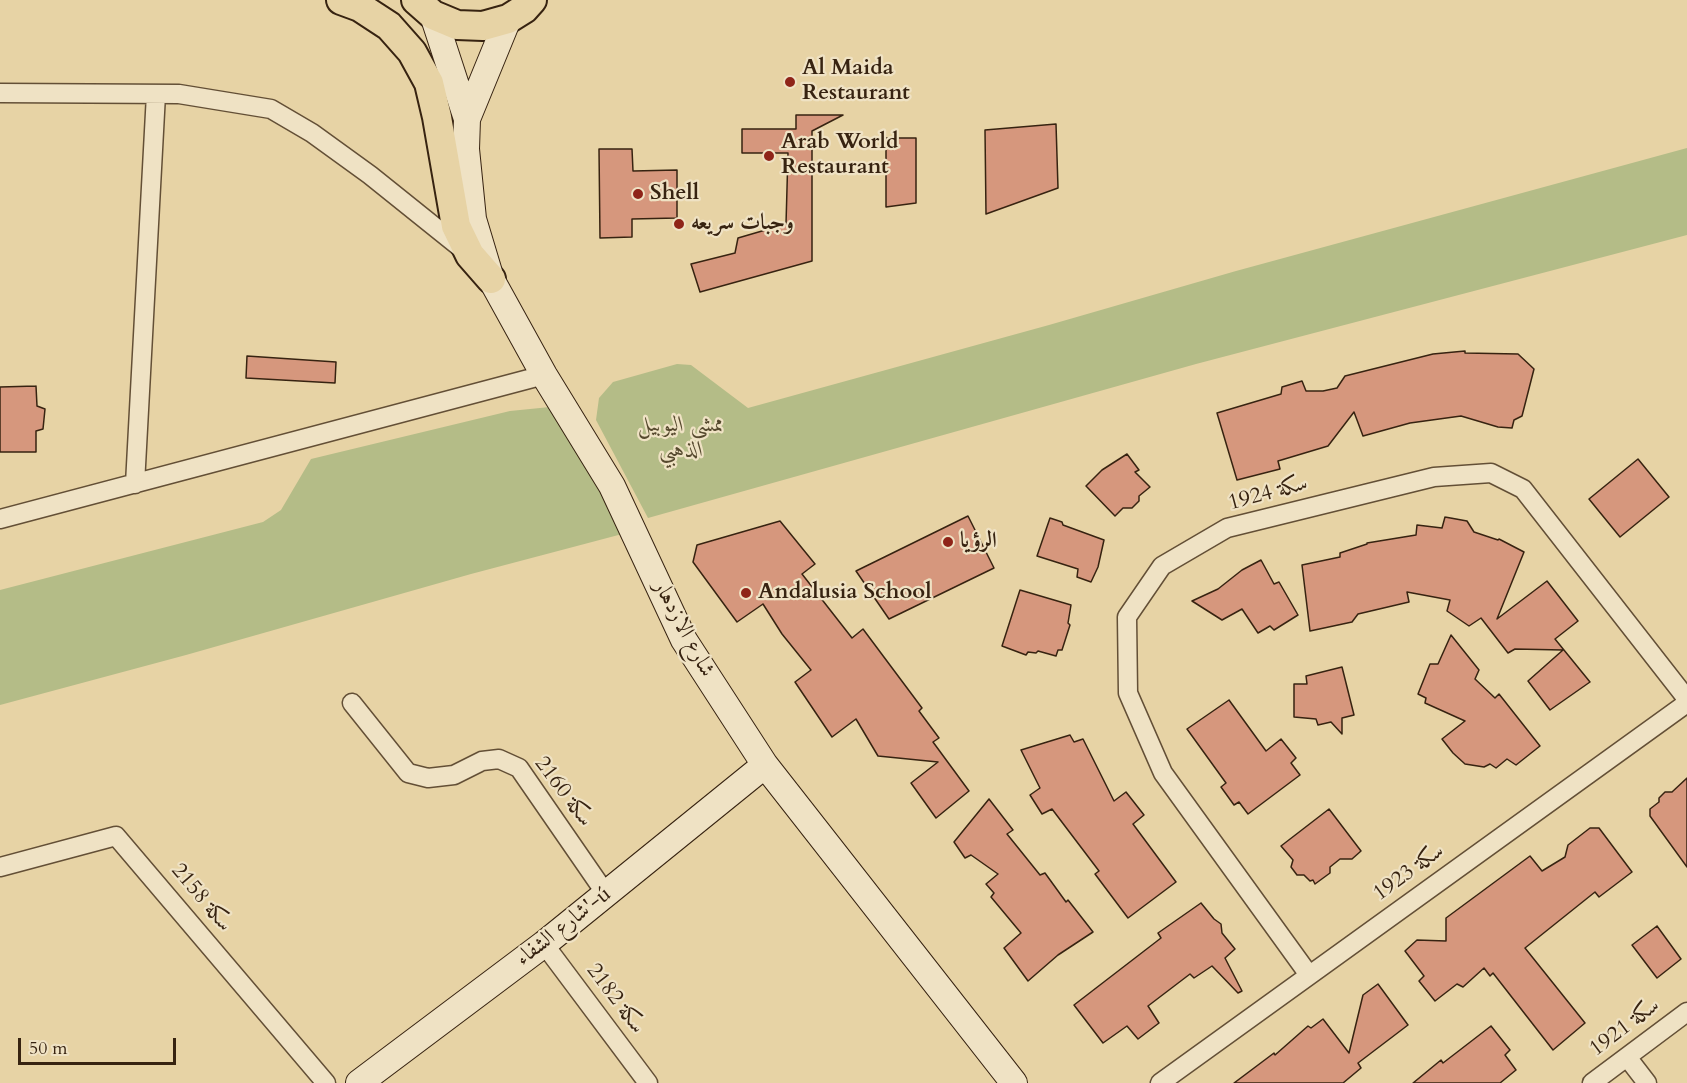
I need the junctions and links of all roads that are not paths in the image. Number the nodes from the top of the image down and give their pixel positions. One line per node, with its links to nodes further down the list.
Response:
1 (341, 0): 7 (main road)
2 (419, 5): 3 (main road); 6 (street, شارع الازدهار)
3 (526, 7): 6 (street, شارع الازدهار)
4 (0, 93): 5 (street)
5 (156, 94): 7 (street); 10 (street)
6 (467, 119): 8 (street, شارع الازدهار)
7 (470, 255): 8 (main road)
8 (491, 279): 9 (street, شارع الازدهار)
9 (544, 375): 10 (street); 14 (street, شارع الازدهار)
10 (135, 484): 11 (street)
11 (0, 519)
12 (1687, 701): 18 (street, سكة 1923); 18 (street, سكة 1924)
13 (352, 703): 16 (street, سكة 2160)
14 (765, 765): 16 (street, شارع الشفاء'-ú); 24 (street, شارع الازدهار)
15 (0, 867): 21 (street, سكة 2158)
16 (606, 894): 17 (street, شارع الشفاء'-ú)
17 (544, 944): 22 (street, شارع الشفاء'-ú); 23 (street, سكة 2182)
18 (1309, 975): 25 (street, سكة 1923)
19 (1687, 1012): 20 (street, سكة 1921)
20 (1627, 1057): 26 (street, سكة 1921); 27 (street)
21 (326, 1083)
22 (359, 1083)
23 (648, 1083)
24 (1014, 1083)
25 (1160, 1083)
26 (1592, 1083)
27 (1647, 1083)

